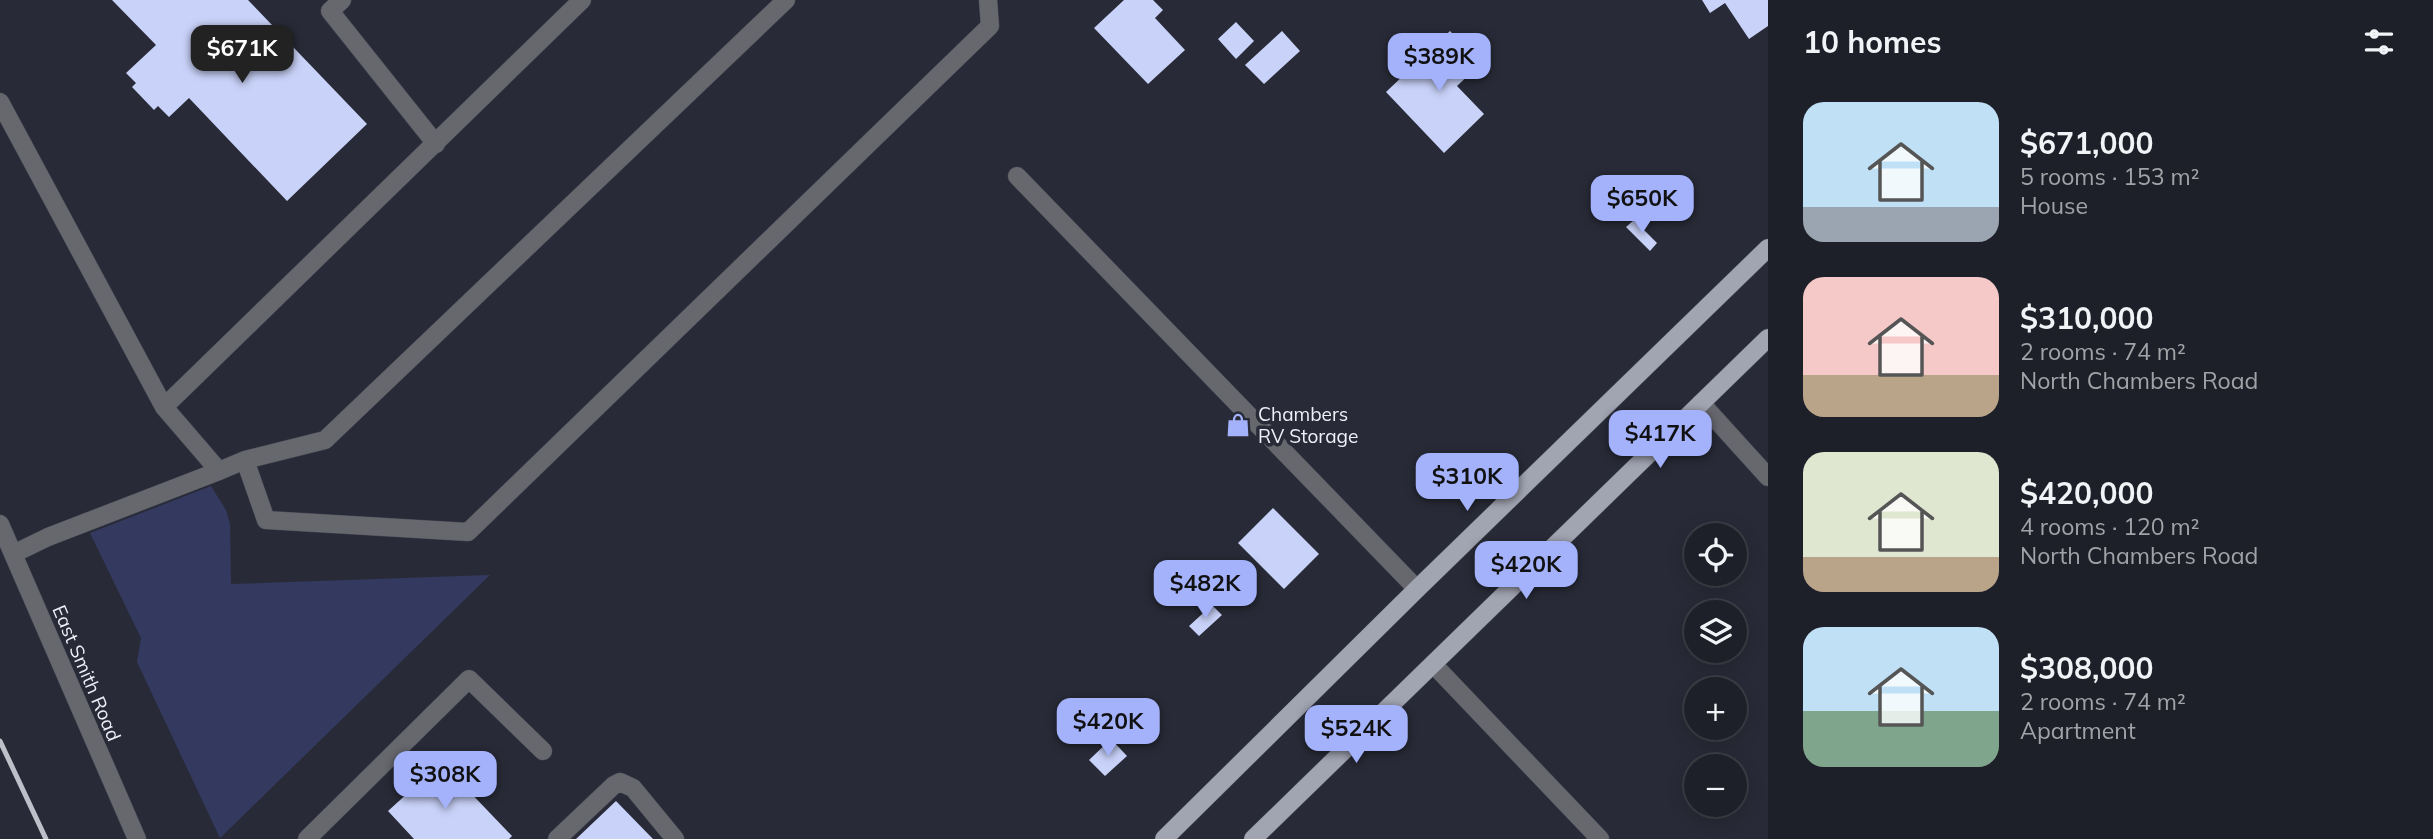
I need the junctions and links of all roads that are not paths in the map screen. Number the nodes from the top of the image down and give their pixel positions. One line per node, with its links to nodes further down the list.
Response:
1 (342, 0): 6 (street)
2 (582, 0): 6 (street)
3 (786, 0): 12 (street)
4 (988, 0): 12 (street)
5 (0, 102): 11 (street)
6 (436, 144): 11 (street)
7 (1017, 176): 17 (street)
8 (1768, 248): 17 (main road)
9 (1768, 338): 10 (main road)
10 (1701, 403): 14 (street); 18 (main road)
11 (164, 407): 13 (street)
12 (245, 460): 13 (street)
13 (219, 471): 16 (street)
14 (1768, 477)
15 (0, 524): 16 (street, East Smith Road)
16 (13, 554): 20 (street, East Smith Road)
17 (1417, 589): 24 (main road)
18 (1433, 664): 25 (main road); 26 (street)
19 (543, 751): 21 (street)
20 (137, 839)
21 (307, 839)
22 (557, 839): 23 (street)
23 (675, 839)
24 (1164, 839)
25 (1253, 839)
26 (1600, 839)

